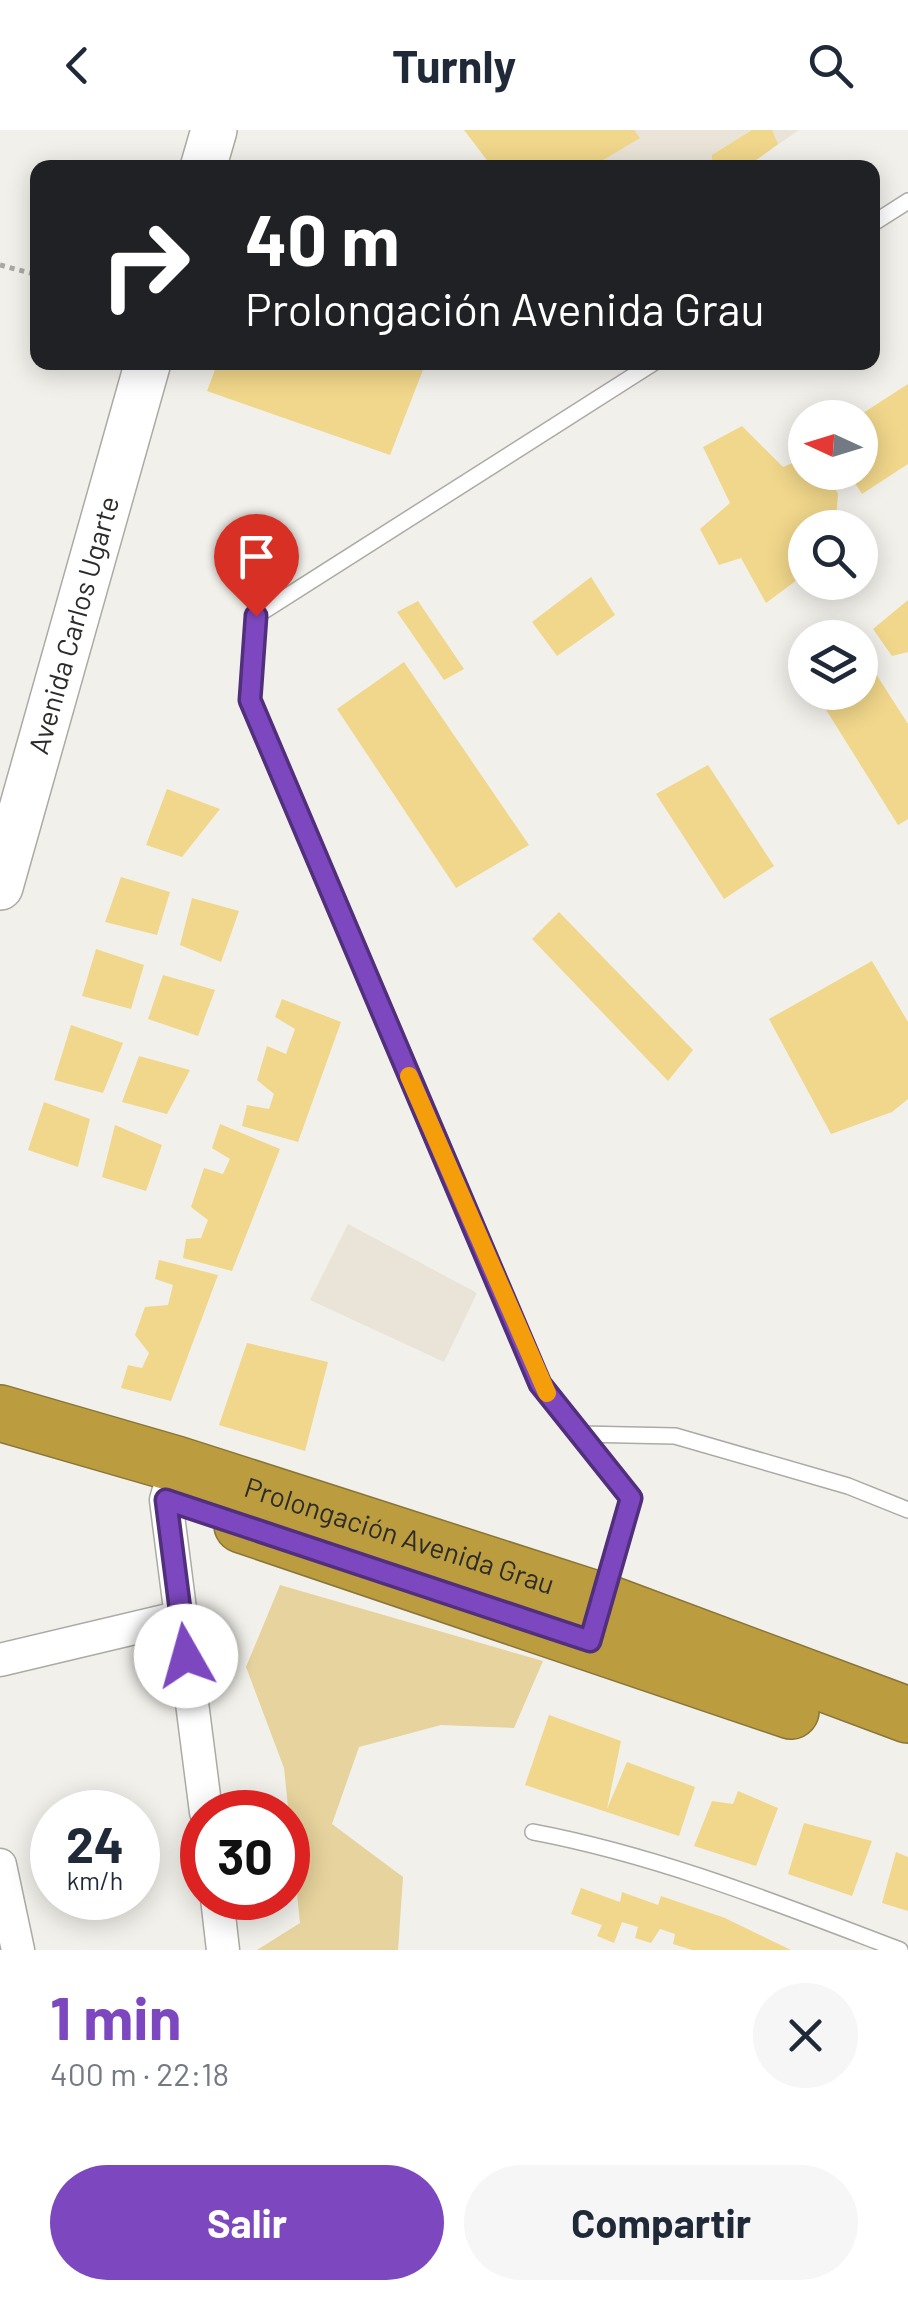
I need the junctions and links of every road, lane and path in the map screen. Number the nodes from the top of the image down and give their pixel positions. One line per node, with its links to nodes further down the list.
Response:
1 (214, 130): 2 (street)
2 (205, 160)
3 (908, 202): 4 (lane)
4 (880, 219)
5 (0, 266): 6 (path)
6 (30, 273)
7 (146, 370): 9 (street, Avenida Carlos Ugarte)
8 (641, 370): 11 (lane)
9 (0, 886)
10 (0, 1413): 13 (highway, Prolongación Avenida Grau)
11 (580, 1434): 14 (lane); 16 (lane)
12 (0, 1453): 13 (highway, Prolongación Avenida Grau)
13 (171, 1482): 15 (street); 16 (highway, Prolongación Avenida Grau)
14 (908, 1510)
15 (180, 1617): 17 (street); 20 (street)
16 (596, 1621): 18 (highway, Prolongación Avenida Grau); 19 (highway, Prolongación Avenida Grau)
17 (0, 1660)
18 (908, 1714)
19 (908, 1751)
20 (203, 1790)
21 (533, 1832): 26 (lane)
22 (0, 1865): 24 (street)
23 (219, 1920): 25 (street)
24 (18, 1950)
25 (223, 1950)
26 (900, 1950)

